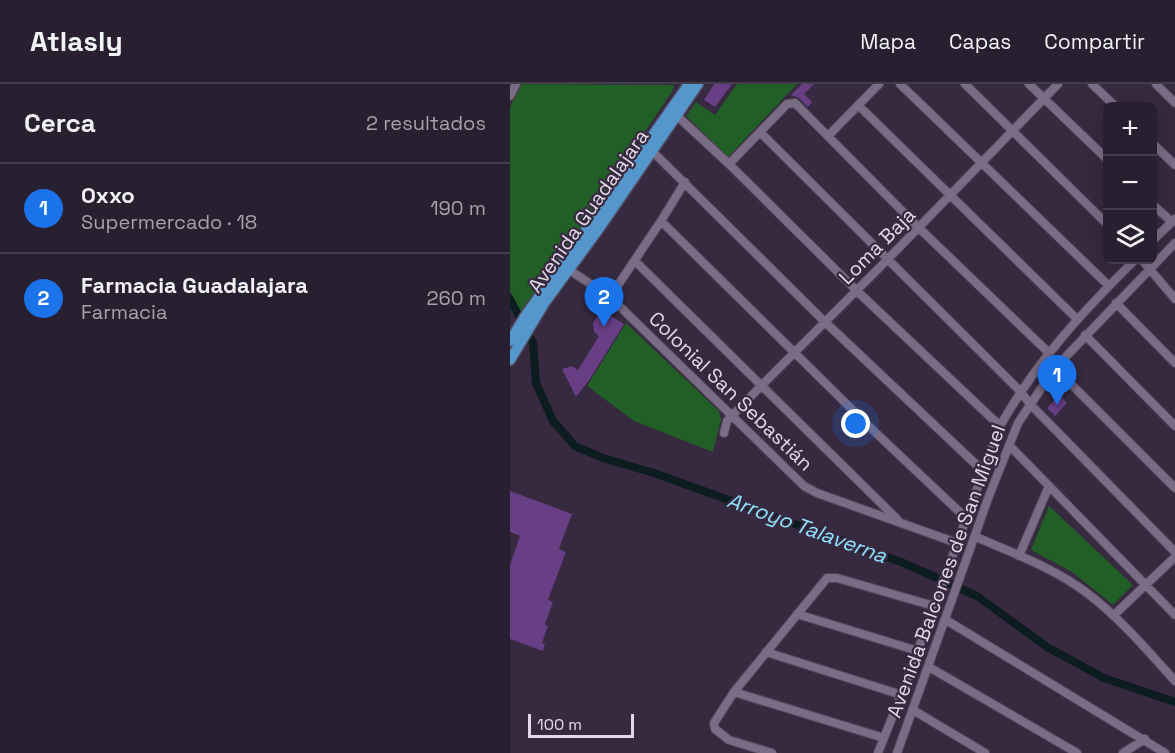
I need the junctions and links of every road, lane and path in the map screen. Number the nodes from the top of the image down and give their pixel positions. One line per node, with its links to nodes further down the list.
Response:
1 (516, 84): 10 (street)
2 (879, 84): 14 (street)
3 (900, 84): 22 (street)
4 (965, 84): 16 (street)
5 (1029, 84): 11 (street)
6 (1058, 84): 11 (street, Loma Baja)
7 (1092, 84): 12 (street)
8 (1156, 84): 13 (street)
9 (691, 85): 15 (main road, Avenida Guadalajara)
10 (510, 96)
11 (1044, 99): 16 (street, Loma Baja); 21 (street)
12 (1111, 102)
13 (1175, 103)
14 (858, 105): 18 (street); 26 (street)
15 (674, 113): 20 (main road, Avenida Guadalajara); 23 (street)
16 (1012, 131): 22 (street, Loma Baja); 30 (street)
17 (760, 132): 18 (street); 23 (street); 34 (street)
18 (828, 136): 31 (street)
19 (1157, 148): 24 (street)
20 (649, 149): 25 (street); 38 (main road, Avenida Guadalajara)
21 (1103, 156)
22 (982, 163): 26 (street, Loma Baja); 40 (street)
23 (729, 164): 41 (street)
24 (1175, 165)
25 (685, 182): 29 (street); 46 (street)
26 (950, 195): 31 (street, Loma Baja); 45 (street)
27 (1157, 208): 28 (street)
28 (1173, 220): 32 (street)
29 (661, 221): 35 (street); 50 (street)
30 (1103, 221)
31 (919, 228): 34 (street, Loma Baja); 49 (street)
32 (1157, 237)
33 (1175, 243): 39 (street, Avenida Balcones de San Miguel)
34 (887, 260): 41 (street, Loma Baja); 55 (street)
35 (635, 261): 42 (street); 54 (street)
36 (1131, 264): 40 (street, Avenida Balcones de San Miguel)
37 (1146, 264): 39 (street)
38 (566, 267): 42 (street, Colonial San Sebastián); 48 (main road, Avenida Guadalajara)
39 (1150, 269): 43 (street); 44 (street, Avenida Balcones de San Miguel)
40 (1109, 286): 45 (street, Avenida Balcones de San Miguel)
41 (857, 291): 46 (street, Loma Baja); 58 (street)
42 (610, 297): 57 (street, Colonial San Sebastián)
43 (1175, 300)
44 (1116, 303): 47 (street, Avenida Balcones de San Miguel); 52 (street)
45 (1077, 319): 49 (street, Avenida Balcones de San Miguel)
46 (825, 322): 50 (street, Loma Baja); 62 (street)
47 (1085, 335): 53 (street, Avenida Balcones de San Miguel); 59 (street)
48 (514, 340): 51 (main road, Avenida Guadalajara)
49 (1048, 352): 55 (street, Avenida Balcones de San Miguel)
50 (794, 353): 54 (street, Loma Baja); 65 (street)
51 (510, 360)
52 (1175, 363)
53 (1055, 368): 56 (street, Avenida Balcones de San Miguel); 64 (street)
54 (762, 385): 57 (street, Loma Baja); 66 (street)
55 (1020, 390): 56 (street); 58 (street, Avenida Balcones de San Miguel)
56 (1030, 404): 61 (street, Avenida Balcones de San Miguel); 69 (street)
57 (733, 416): 60 (street, Loma Baja); 66 (street, Colonial San Sebastián)
58 (1000, 426): 62 (street, Avenida Balcones de San Miguel)
59 (1175, 426)
60 (724, 433)
61 (1009, 445): 63 (street); 67 (street, Avenida Balcones de San Miguel)
62 (983, 471): 65 (street, Avenida Balcones de San Miguel)
63 (1049, 486): 70 (street); 72 (street)
64 (1175, 488)
65 (966, 518): 68 (street, Avenida Balcones de San Miguel)
66 (899, 521): 68 (street, Colonial San Sebastián)
67 (975, 537): 70 (street); 77 (street, Avenida Balcones de San Miguel)
68 (957, 543): 73 (street, Avenida Balcones de San Miguel)
69 (1175, 552)
70 (1019, 556): 75 (street)
71 (1175, 557): 72 (street)
72 (1145, 585): 75 (street); 76 (street)
73 (936, 602): 74 (street); 78 (street, Avenida Balcones de San Miguel)
74 (797, 614): 78 (street); 79 (street)
75 (1114, 615): 83 (street)
76 (1175, 615)
77 (946, 620): 80 (street, Avenida Balcones de San Miguel); 88 (street)
78 (918, 651): 81 (street, Avenida Balcones de San Miguel)
79 (766, 652): 84 (street); 85 (street)
80 (929, 667): 82 (street, Avenida Balcones de San Miguel); 93 (street)
81 (909, 675): 82 (street); 85 (street, Avenida Balcones de San Miguel)
82 (923, 681): 86 (street, Avenida Balcones de San Miguel)
83 (1175, 681)
84 (734, 692): 87 (street); 89 (street)
85 (902, 695): 87 (street, Avenida Balcones de San Miguel)
86 (913, 710): 91 (street, Avenida Balcones de San Miguel); 92 (street)
87 (884, 738): 90 (street, Avenida Balcones de San Miguel)
88 (1145, 739): 94 (street); 95 (street)
89 (772, 753)
90 (878, 753)
91 (897, 753)
92 (985, 753)
93 (1077, 753)
94 (1123, 753)
95 (1165, 753)

